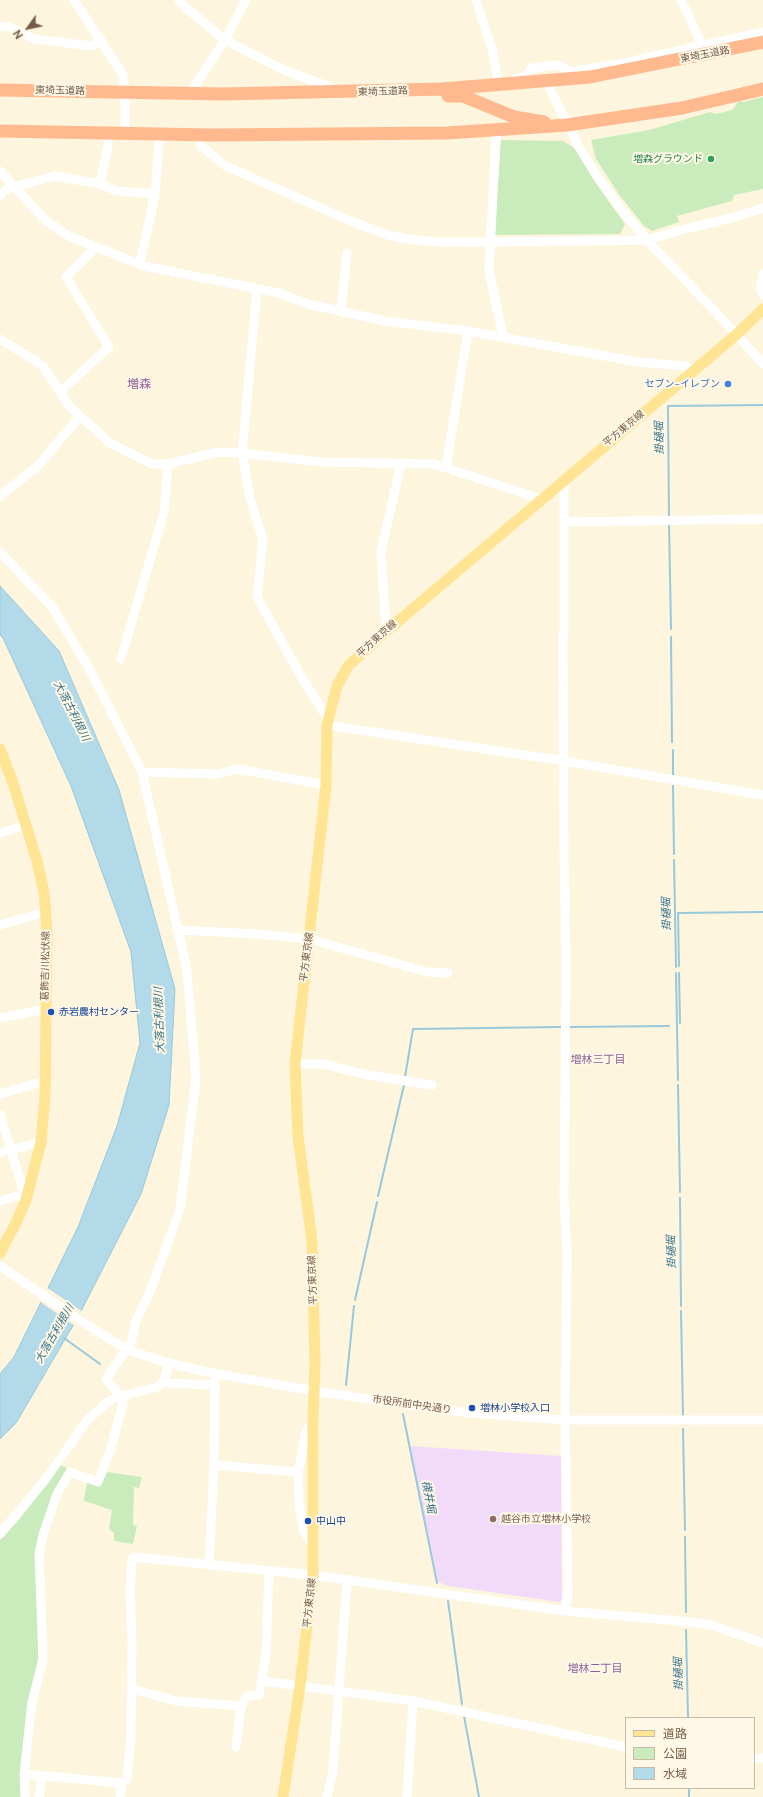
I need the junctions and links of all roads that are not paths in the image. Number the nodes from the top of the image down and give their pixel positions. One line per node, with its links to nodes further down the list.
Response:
1 (74, 0): 8 (street)
2 (179, 0): 9 (street)
3 (246, 0): 9 (street)
4 (476, 0): 13 (street)
5 (681, 0): 11 (street)
6 (0, 27): 8 (street)
7 (763, 32): 11 (street)
8 (101, 40): 16 (street)
9 (225, 40): 18 (street); 19 (street)
10 (763, 42): 12 (highway, 東埼玉道路)
11 (702, 46): 13 (street)
12 (546, 81): 13 (highway, 東埼玉道路); 20 (street)
13 (498, 82): 17 (highway, 東埼玉道路)
14 (763, 89): 20 (highway)
15 (0, 90): 16 (highway, 東埼玉道路)
16 (125, 91): 18 (highway, 東埼玉道路); 23 (street)
17 (412, 91): 19 (highway, 東埼玉道路); 20 (highway)
18 (190, 93): 19 (highway, 東埼玉道路)
19 (334, 93)
20 (567, 125): 25 (highway); 33 (street)
21 (0, 131): 22 (highway)
22 (108, 132): 23 (highway); 28 (street)
23 (125, 132): 24 (highway)
24 (160, 133): 25 (highway); 30 (street)
25 (198, 135): 34 (street)
26 (496, 136): 34 (street)
27 (0, 171): 29 (street)
28 (100, 184): 29 (street); 30 (street)
29 (12, 186): 31 (street); 35 (street)
30 (155, 194): 37 (street)
31 (0, 195)
32 (763, 208): 33 (street)
33 (647, 240): 34 (street); 44 (street)
34 (490, 242): 45 (street)
35 (96, 247): 37 (street); 49 (street)
36 (347, 253): 42 (street)
37 (140, 264): 39 (street)
38 (763, 274): 40 (street)
39 (257, 289): 42 (street); 51 (street)
40 (763, 296)
41 (763, 309): 44 (main road, 平方東京線)
42 (342, 310): 43 (street)
43 (468, 330): 45 (street); 54 (street)
44 (736, 335): 47 (street); 48 (main road, 平方東京線)
45 (503, 337): 48 (street)
46 (0, 339): 49 (street)
47 (762, 360)
48 (692, 372): 55 (main road, 平方東京線)
49 (60, 392): 50 (street)
50 (80, 416): 52 (street); 56 (street)
51 (242, 453): 52 (street); 53 (street); 63 (street)
52 (168, 464): 62 (street)
53 (401, 464): 54 (street); 61 (street)
54 (446, 467): 57 (street)
55 (564, 480): 57 (main road, 平方東京線); 59 (street)
56 (0, 496)
57 (541, 499): 61 (main road, 平方東京線)
58 (763, 519): 59 (street)
59 (564, 522): 65 (street)
60 (0, 552): 66 (street)
61 (386, 631): 63 (main road, 平方東京線)
62 (121, 659)
63 (328, 722): 65 (street); 67 (main road, 平方東京線)
64 (0, 749): 69 (main road, 葛飾吉川松伏線)
65 (564, 761): 68 (street); 97 (street)
66 (142, 772): 67 (street); 73 (street)
67 (326, 785): 74 (main road, 平方東京線)
68 (763, 795)
69 (27, 825): 70 (street); 71 (main road, 葛飾吉川松伏線)
70 (0, 833)
71 (46, 912): 72 (street); 76 (main road, 葛飾吉川松伏線)
72 (0, 925)
73 (177, 930): 74 (street); 90 (street)
74 (309, 939): 75 (street); 78 (main road, 平方東京線)
75 (448, 973)
76 (46, 1009): 77 (street); 79 (main road, 葛飾吉川松伏線)
77 (0, 1018)
78 (295, 1064): 80 (street); 95 (main road, 平方東京線)
79 (45, 1081): 81 (street); 83 (main road, 葛飾吉川松伏線)
80 (432, 1085)
81 (0, 1094)
82 (0, 1114): 84 (street)
83 (41, 1142): 84 (street); 86 (main road, 葛飾吉川松伏線)
84 (11, 1150): 85 (street); 86 (street)
85 (0, 1153)
86 (26, 1200): 87 (street); 88 (main road, 葛飾吉川松伏線)
87 (0, 1201)
88 (0, 1253)
89 (0, 1266): 90 (street, 市役所前中央通り)
90 (127, 1350): 91 (street, 市役所前中央通り); 96 (street)
91 (169, 1364): 92 (street, 市役所前中央通り); 93 (street)
92 (215, 1373): 94 (street); 95 (street, 市役所前中央通り)
93 (162, 1383): 94 (street); 96 (street)
94 (215, 1385): 100 (street)
95 (315, 1391): 97 (street, 市役所前中央通り); 99 (main road, 平方東京線)
96 (118, 1397): 102 (street); 118 (street)
97 (565, 1420): 98 (street, 市役所前中央通り); 108 (street)
98 (763, 1420)
99 (313, 1421): 101 (street); 103 (main road, 平方東京線)
100 (214, 1465): 101 (street); 104 (street)
101 (298, 1472): 103 (street)
102 (0, 1534)
103 (313, 1544): 106 (main road, 平方東京線)
104 (209, 1564): 105 (street); 112 (street)
105 (269, 1571): 106 (street); 110 (street)
106 (313, 1575): 107 (street); 111 (main road, 平方東京線)
107 (347, 1580): 108 (street); 113 (street)
108 (565, 1611): 109 (street)
109 (763, 1643)
110 (262, 1681): 111 (street); 115 (street)
111 (300, 1686): 113 (street); 124 (main road, 平方東京線)
112 (132, 1689): 115 (street); 120 (street)
113 (339, 1690): 114 (street); 125 (street)
114 (413, 1701): 117 (street); 126 (street)
115 (241, 1706): 116 (street)
116 (236, 1747)
117 (625, 1747)
118 (24, 1774): 119 (street); 121 (street)
119 (42, 1776): 120 (street); 122 (street)
120 (122, 1783): 123 (street)
121 (25, 1797)
122 (40, 1797)
123 (120, 1797)
124 (283, 1797)
125 (327, 1797)
126 (407, 1797)

